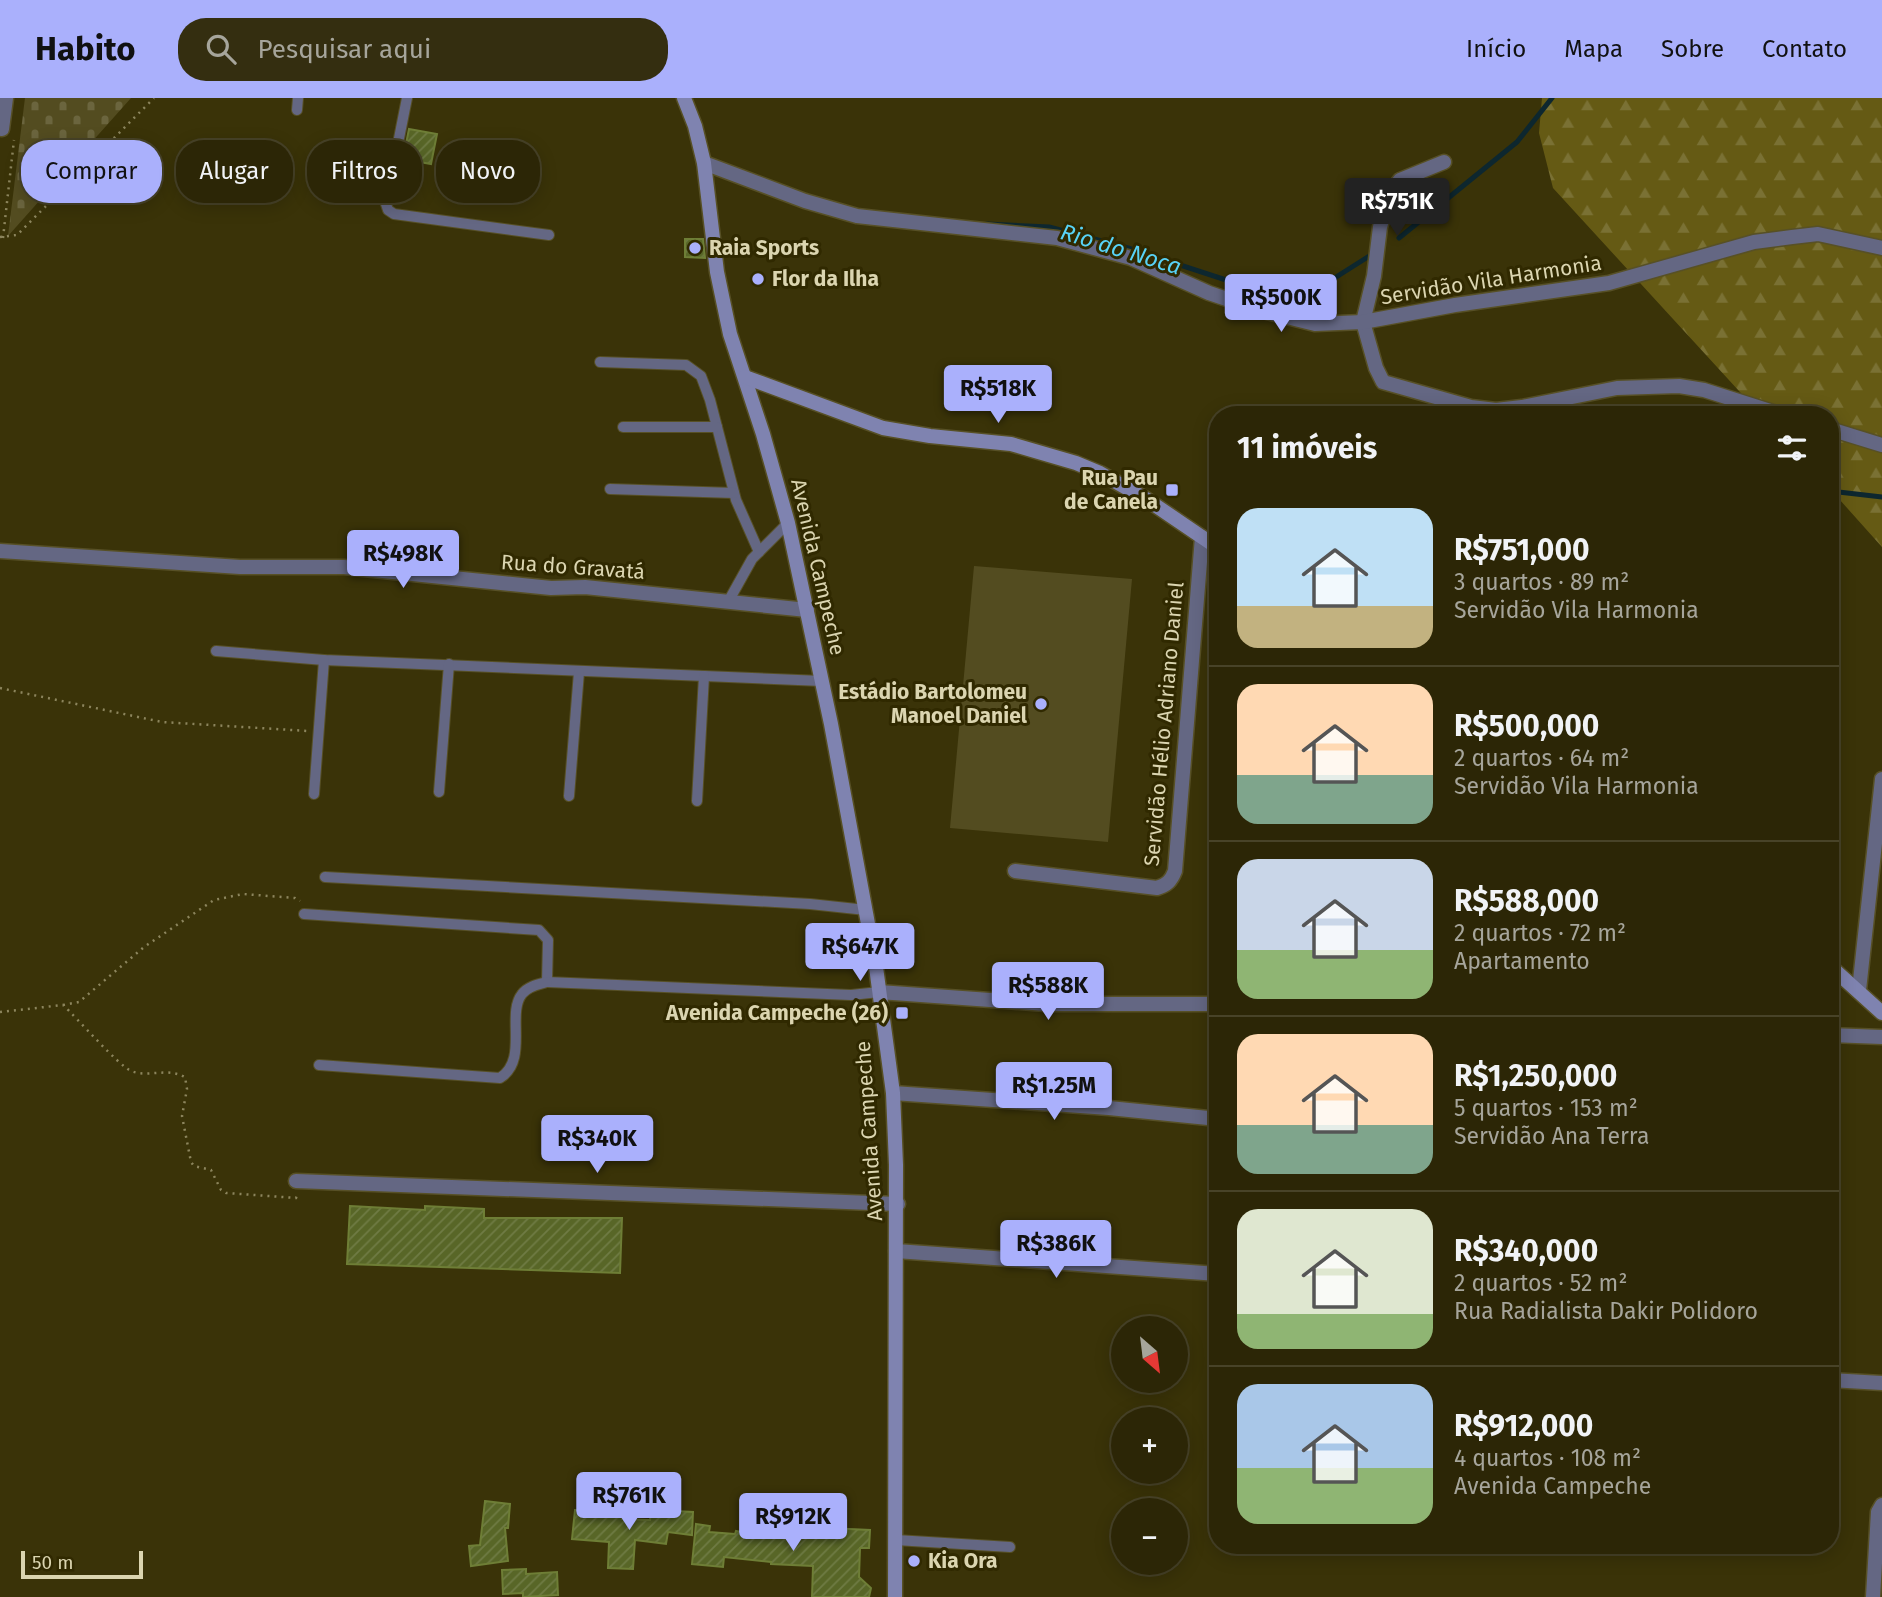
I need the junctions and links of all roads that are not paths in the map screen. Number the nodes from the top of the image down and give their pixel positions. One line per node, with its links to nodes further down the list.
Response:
1 (6, 98): 6 (street)
2 (298, 98): 5 (lane)
3 (407, 98): 9 (lane)
4 (684, 98): 8 (main road, Avenida Campeche)
5 (297, 110)
6 (2, 129)
7 (1444, 162): 11 (street)
8 (704, 163): 11 (street, Servidão Vila Harmonia); 13 (main road, Avenida Campeche)
9 (549, 235)
10 (1882, 248): 11 (street, Servidão Vila Harmonia)
11 (1363, 322): 14 (street)
12 (600, 362): 18 (lane)
13 (745, 377): 23 (main road, Avenida Campeche); 24 (main road)
14 (1467, 406)
15 (1527, 406): 16 (street)
16 (1755, 406)
17 (623, 427): 18 (lane)
18 (717, 427): 22 (lane)
19 (1839, 432): 20 (street)
20 (1882, 445)
21 (610, 489): 22 (lane)
22 (734, 493): 27 (lane)
23 (788, 523): 27 (lane); 29 (main road, Avenida Campeche)
24 (1202, 537): 25 (main road); 41 (street, Servidão Hélio Adriano Daniel)
25 (1209, 542)
26 (0, 551): 28 (street, Rua do Gravatá)
27 (759, 552): 28 (lane)
28 (728, 601): 29 (street, Rua do Gravatá)
29 (807, 610): 35 (main road, Avenida Campeche)
30 (216, 651): 31 (lane)
31 (324, 660): 32 (lane); 38 (lane)
32 (449, 664): 33 (lane); 37 (lane)
33 (579, 672): 34 (lane); 39 (lane)
34 (704, 676): 35 (lane); 40 (lane)
35 (822, 681): 43 (main road, Avenida Campeche)
36 (1882, 779): 47 (street)
37 (439, 792)
38 (314, 794)
39 (569, 796)
40 (697, 801)
41 (1015, 871)
42 (325, 877): 43 (lane)
43 (866, 910): 48 (main road, Avenida Campeche)
44 (307, 914): 46 (lane)
45 (1839, 973): 47 (main road)
46 (547, 982): 48 (lane); 53 (lane)
47 (1859, 990): 50 (main road)
48 (878, 992): 49 (street); 54 (main road, Avenida Campeche)
49 (1209, 1004)
50 (1882, 1013)
51 (1839, 1035): 52 (street)
52 (1882, 1037)
53 (319, 1066)
54 (892, 1093): 55 (street); 57 (main road, Avenida Campeche)
55 (1209, 1118)
56 (296, 1181): 57 (street)
57 (898, 1204): 58 (main road, Avenida Campeche)
58 (896, 1251): 59 (street); 63 (main road, Avenida Campeche)
59 (1209, 1273)
60 (1839, 1381): 61 (street)
61 (1882, 1383)
62 (1882, 1505): 66 (street)
63 (896, 1540): 64 (lane); 65 (main road, Avenida Campeche)
64 (1010, 1547)
65 (895, 1597)
66 (1873, 1597)

